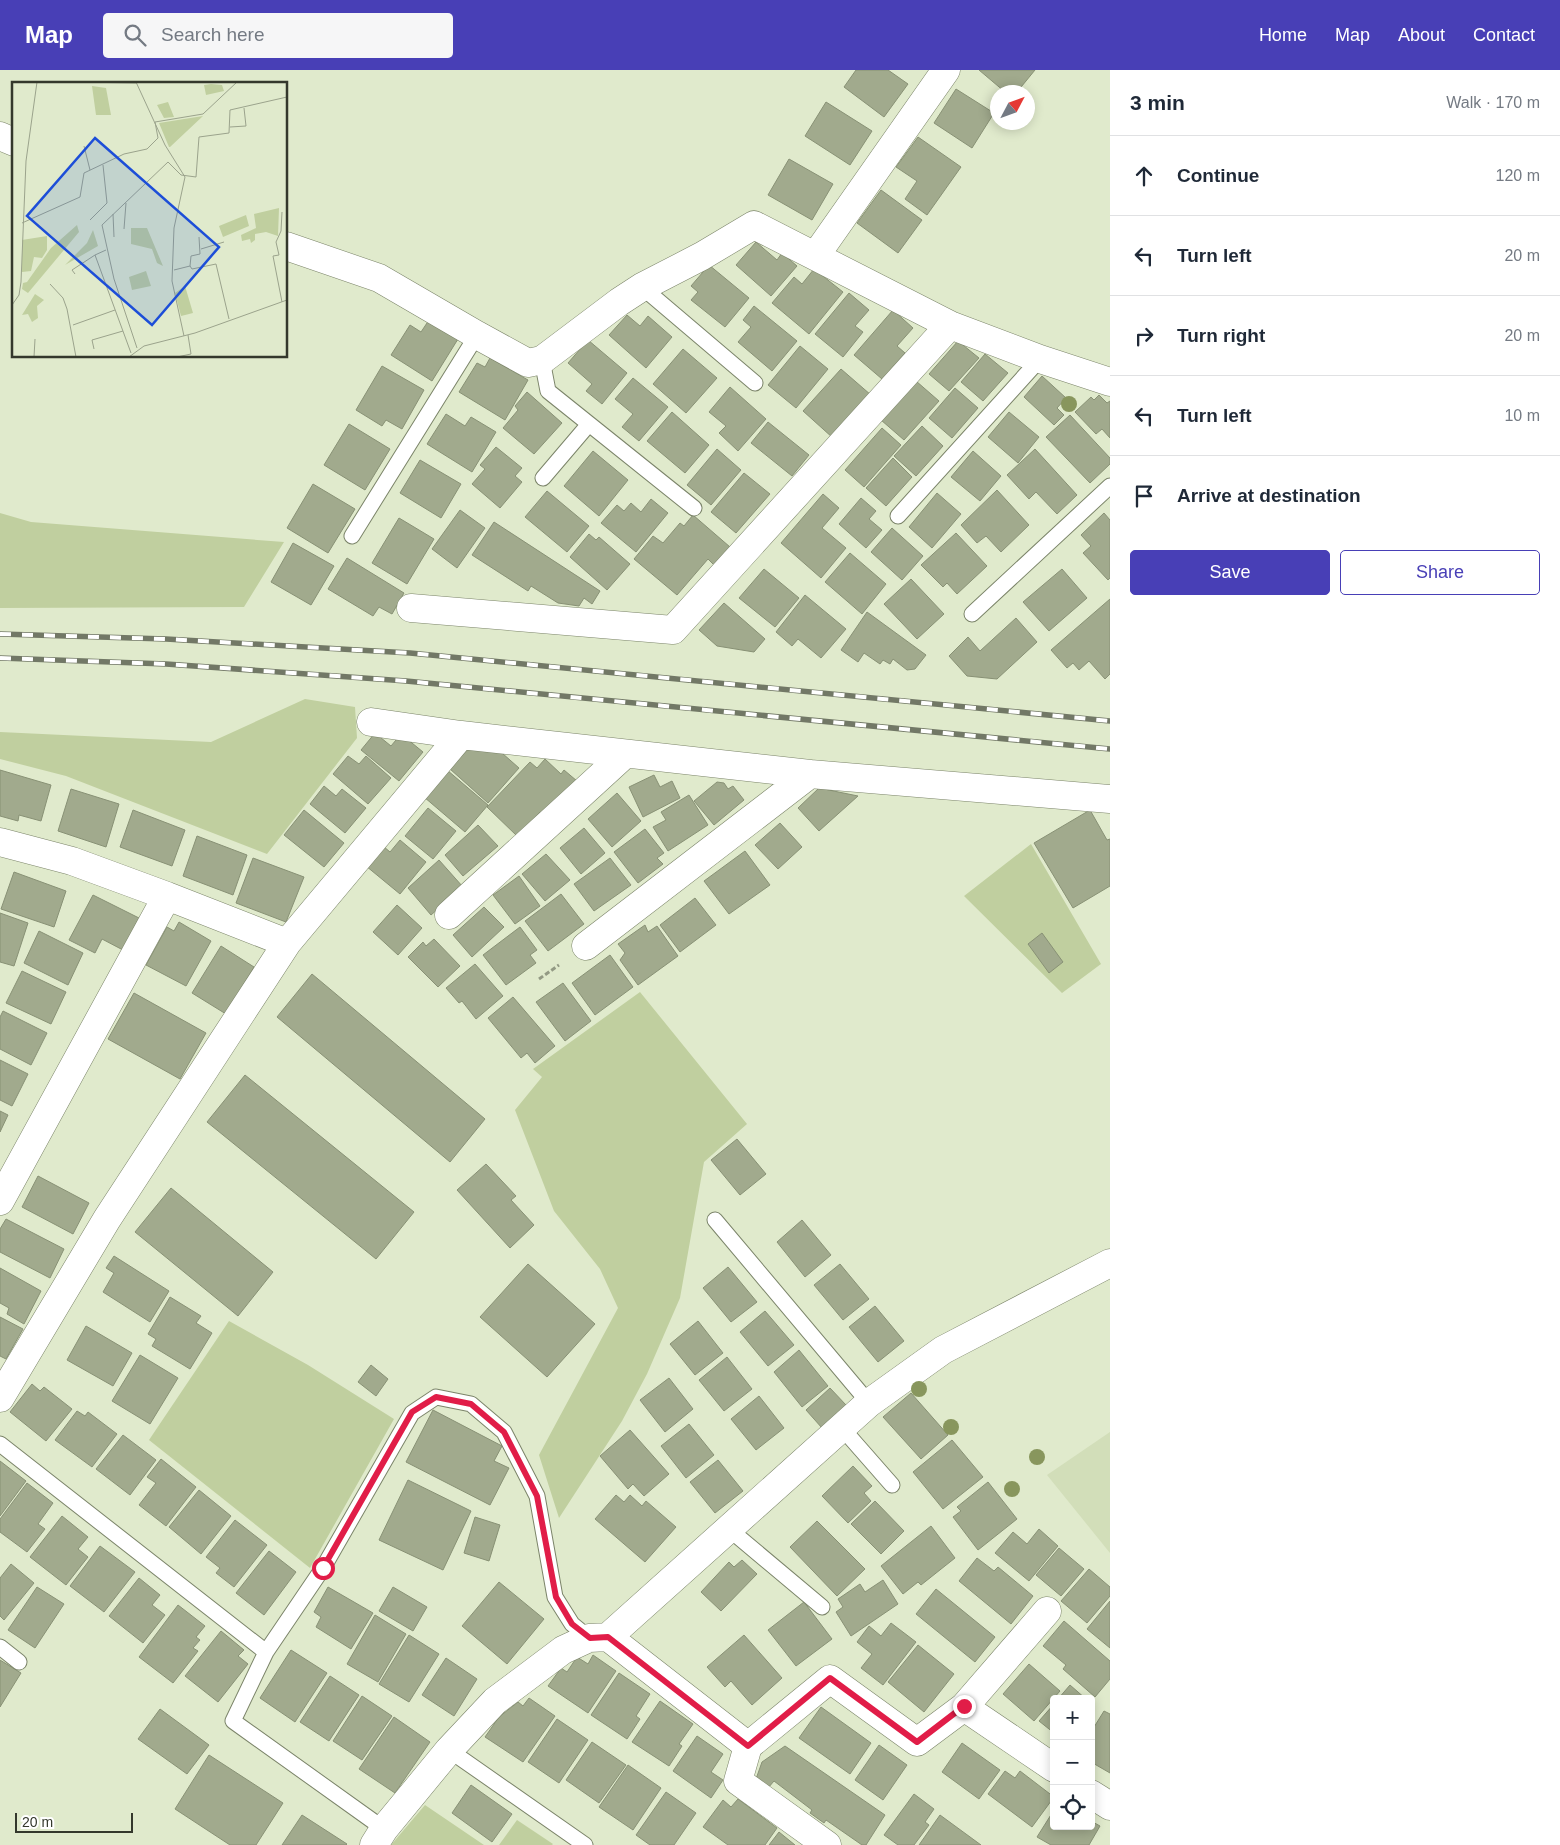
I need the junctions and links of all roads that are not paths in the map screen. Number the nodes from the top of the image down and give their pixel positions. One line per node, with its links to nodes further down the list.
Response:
1 (946, 70): 5 (street)
2 (0, 136): 3 (street)
3 (12, 141)
4 (288, 247): 8 (street)
5 (816, 255): 6 (street); 7 (street)
6 (642, 287): 10 (street); 12 (lane)
7 (950, 325): 9 (street); 19 (street)
8 (477, 335): 10 (street); 18 (lane)
9 (1040, 359): 11 (street); 17 (lane)
10 (542, 360): 13 (lane)
11 (1110, 382)
12 (755, 384)
13 (589, 424): 14 (lane); 16 (lane)
14 (543, 478)
15 (1110, 486): 20 (lane)
16 (694, 508)
17 (898, 516)
18 (352, 536)
19 (411, 608)
20 (972, 614)
21 (371, 722): 22 (street)
22 (461, 735): 23 (street); 29 (street)
23 (626, 754): 24 (street); 28 (street)
24 (810, 774): 25 (street); 30 (street)
25 (1110, 798)
26 (0, 842): 27 (street)
27 (167, 896): 29 (street); 31 (street)
28 (449, 915)
29 (287, 943): 34 (street)
30 (586, 946)
31 (0, 1201)
32 (715, 1220): 35 (lane)
33 (1110, 1263): 35 (street)
34 (0, 1398)
35 (870, 1403): 36 (street)
36 (842, 1428): 38 (lane); 39 (street)
37 (0, 1444): 44 (lane)
38 (892, 1484)
39 (729, 1529): 40 (lane); 42 (street)
40 (822, 1607)
41 (1047, 1611): 46 (street)
42 (599, 1638): 44 (lane); 47 (street); 48 (street)
43 (0, 1646): 45 (lane)
44 (266, 1652): 52 (lane)
45 (20, 1662)
46 (964, 1706): 47 (street); 49 (street)
47 (748, 1746): 54 (street)
48 (449, 1750): 52 (street); 53 (lane)
49 (1050, 1765)
50 (1095, 1797): 51 (street)
51 (1110, 1806)
52 (379, 1837)
53 (585, 1845)
54 (827, 1845)

